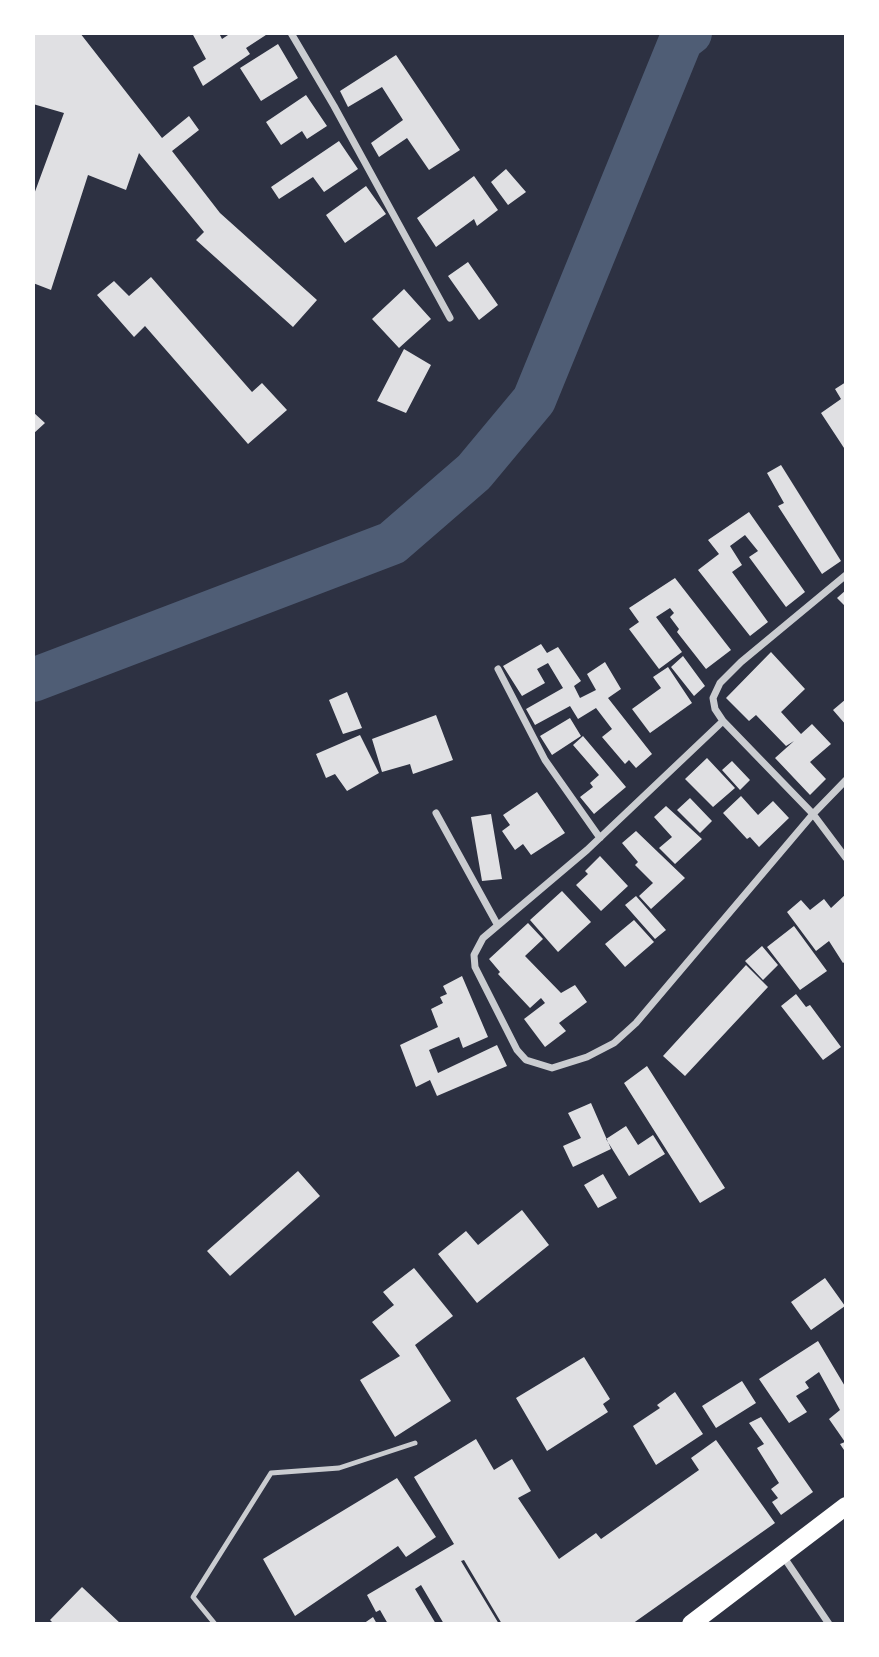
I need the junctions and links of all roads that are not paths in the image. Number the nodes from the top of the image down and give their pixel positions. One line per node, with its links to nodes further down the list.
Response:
1 (291, 33): 2 (street)
2 (450, 318)
3 (846, 575): 5 (street)
4 (498, 669): 9 (street)
5 (723, 720): 8 (street); 9 (street)
6 (846, 780): 8 (street)
7 (436, 813): 11 (street)
8 (813, 814): 10 (street); 11 (street)
9 (600, 838): 11 (street)
10 (846, 858)
11 (496, 924)
12 (415, 1443): 15 (lane)
13 (846, 1506): 14 (main road)
14 (783, 1556): 16 (main road); 17 (street)
15 (215, 1624)
16 (691, 1624)
17 (829, 1624)

